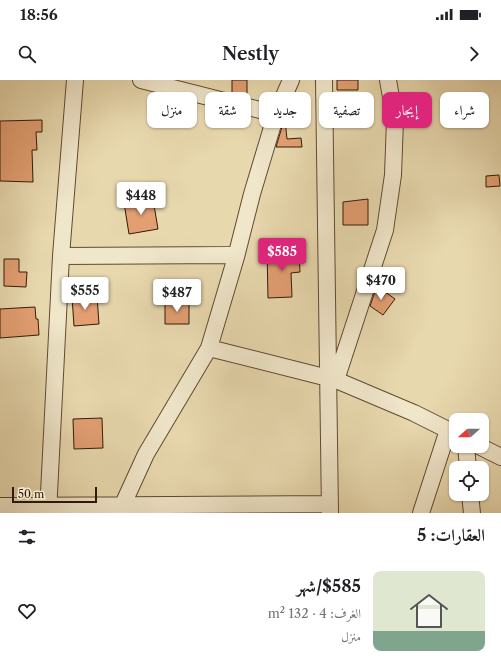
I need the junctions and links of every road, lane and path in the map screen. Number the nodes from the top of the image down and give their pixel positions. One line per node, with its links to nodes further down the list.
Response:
1 (75, 80): 10 (street)
2 (140, 80): 6 (street)
3 (291, 80): 7 (street)
4 (324, 80): 13 (street)
5 (388, 80): 13 (street)
6 (182, 85): 8 (street)
7 (286, 92)
8 (259, 109)
9 (272, 128): 11 (street)
10 (61, 256): 11 (street); 22 (street)
11 (236, 257): 12 (street)
12 (209, 348): 13 (street); 21 (street)
13 (332, 378): 14 (street); 20 (street)
14 (449, 430)
15 (449, 440): 23 (street)
16 (489, 451): 17 (street)
17 (501, 457)
18 (471, 501): 24 (street)
19 (0, 506): 22 (street)
20 (330, 508): 21 (street)
21 (121, 509): 22 (street)
22 (48, 510)
23 (421, 513)
24 (472, 513)

